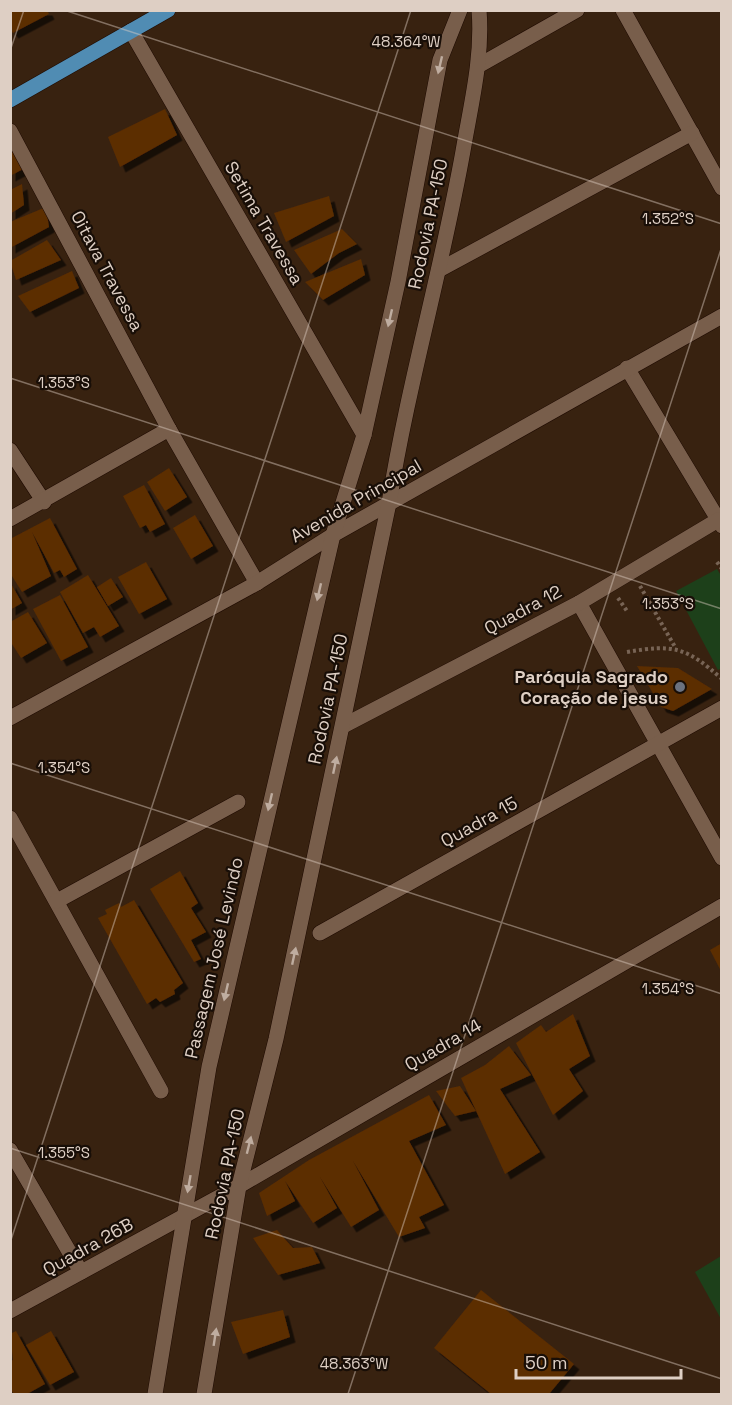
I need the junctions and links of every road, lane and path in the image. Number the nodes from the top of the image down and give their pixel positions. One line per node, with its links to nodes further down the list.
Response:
1 (168, 10): 6 (main road)
2 (460, 10): 16 (street, Rodovia PA-150, one-way to 16)
3 (479, 10): 7 (street, Rodovia PA-150)
4 (577, 10): 7 (street)
5 (623, 10): 10 (street)
6 (131, 31): 8 (main road); 16 (street, Setima Travessa)
7 (478, 66): 12 (street, Rodovia PA-150)
8 (12, 97)
9 (10, 131): 15 (street, Oitava Travessa)
10 (692, 133): 11 (street); 12 (street)
11 (722, 188)
12 (439, 270): 19 (street, Rodovia PA-150)
13 (722, 316): 14 (street, Avenida Principal)
14 (627, 369): 19 (street, Avenida Principal); 21 (street)
15 (169, 429): 18 (street); 26 (street, Oitava Travessa)
16 (364, 435): 22 (street, Rodovia PA-150)
17 (10, 450): 18 (street)
18 (44, 502): 20 (street)
19 (389, 503): 22 (street, Avenida Principal); 33 (street, Rodovia PA-150)
20 (10, 519)
21 (720, 523): 25 (street, Quadra 12)
22 (333, 535): 26 (street, Avenida Principal); 44 (street, Passagem José Levindo, one-way to 44)
23 (717, 562): 24 (path)
24 (722, 569)
25 (632, 571): 27 (street, Quadra 12); 28 (path)
26 (257, 583): 32 (street, Avenida Principal)
27 (579, 603): 33 (street, Quadra 12); 34 (street)
28 (675, 647): 29 (path); 30 (path)
29 (623, 652)
30 (722, 679)
31 (722, 708): 34 (street)
32 (10, 718)
33 (343, 726): 43 (street, Rodovia PA-150, one-way to 33)
34 (658, 745): 37 (street); 40 (street, Quadra 15)
35 (238, 802): 38 (street)
36 (10, 819): 38 (street)
37 (722, 858)
38 (57, 901): 41 (street)
39 (722, 906): 43 (street, Quadra 14)
40 (320, 933)
41 (161, 1091)
42 (10, 1150): 45 (street)
43 (239, 1186): 44 (street, Quadra 14); 48 (street, Rodovia PA-150, one-way to 43)
44 (183, 1217): 45 (street, Quadra 26B); 47 (street, Passagem José Levindo)
45 (81, 1272): 46 (street, Quadra 26B)
46 (10, 1311)
47 (155, 1395)
48 (204, 1395)

